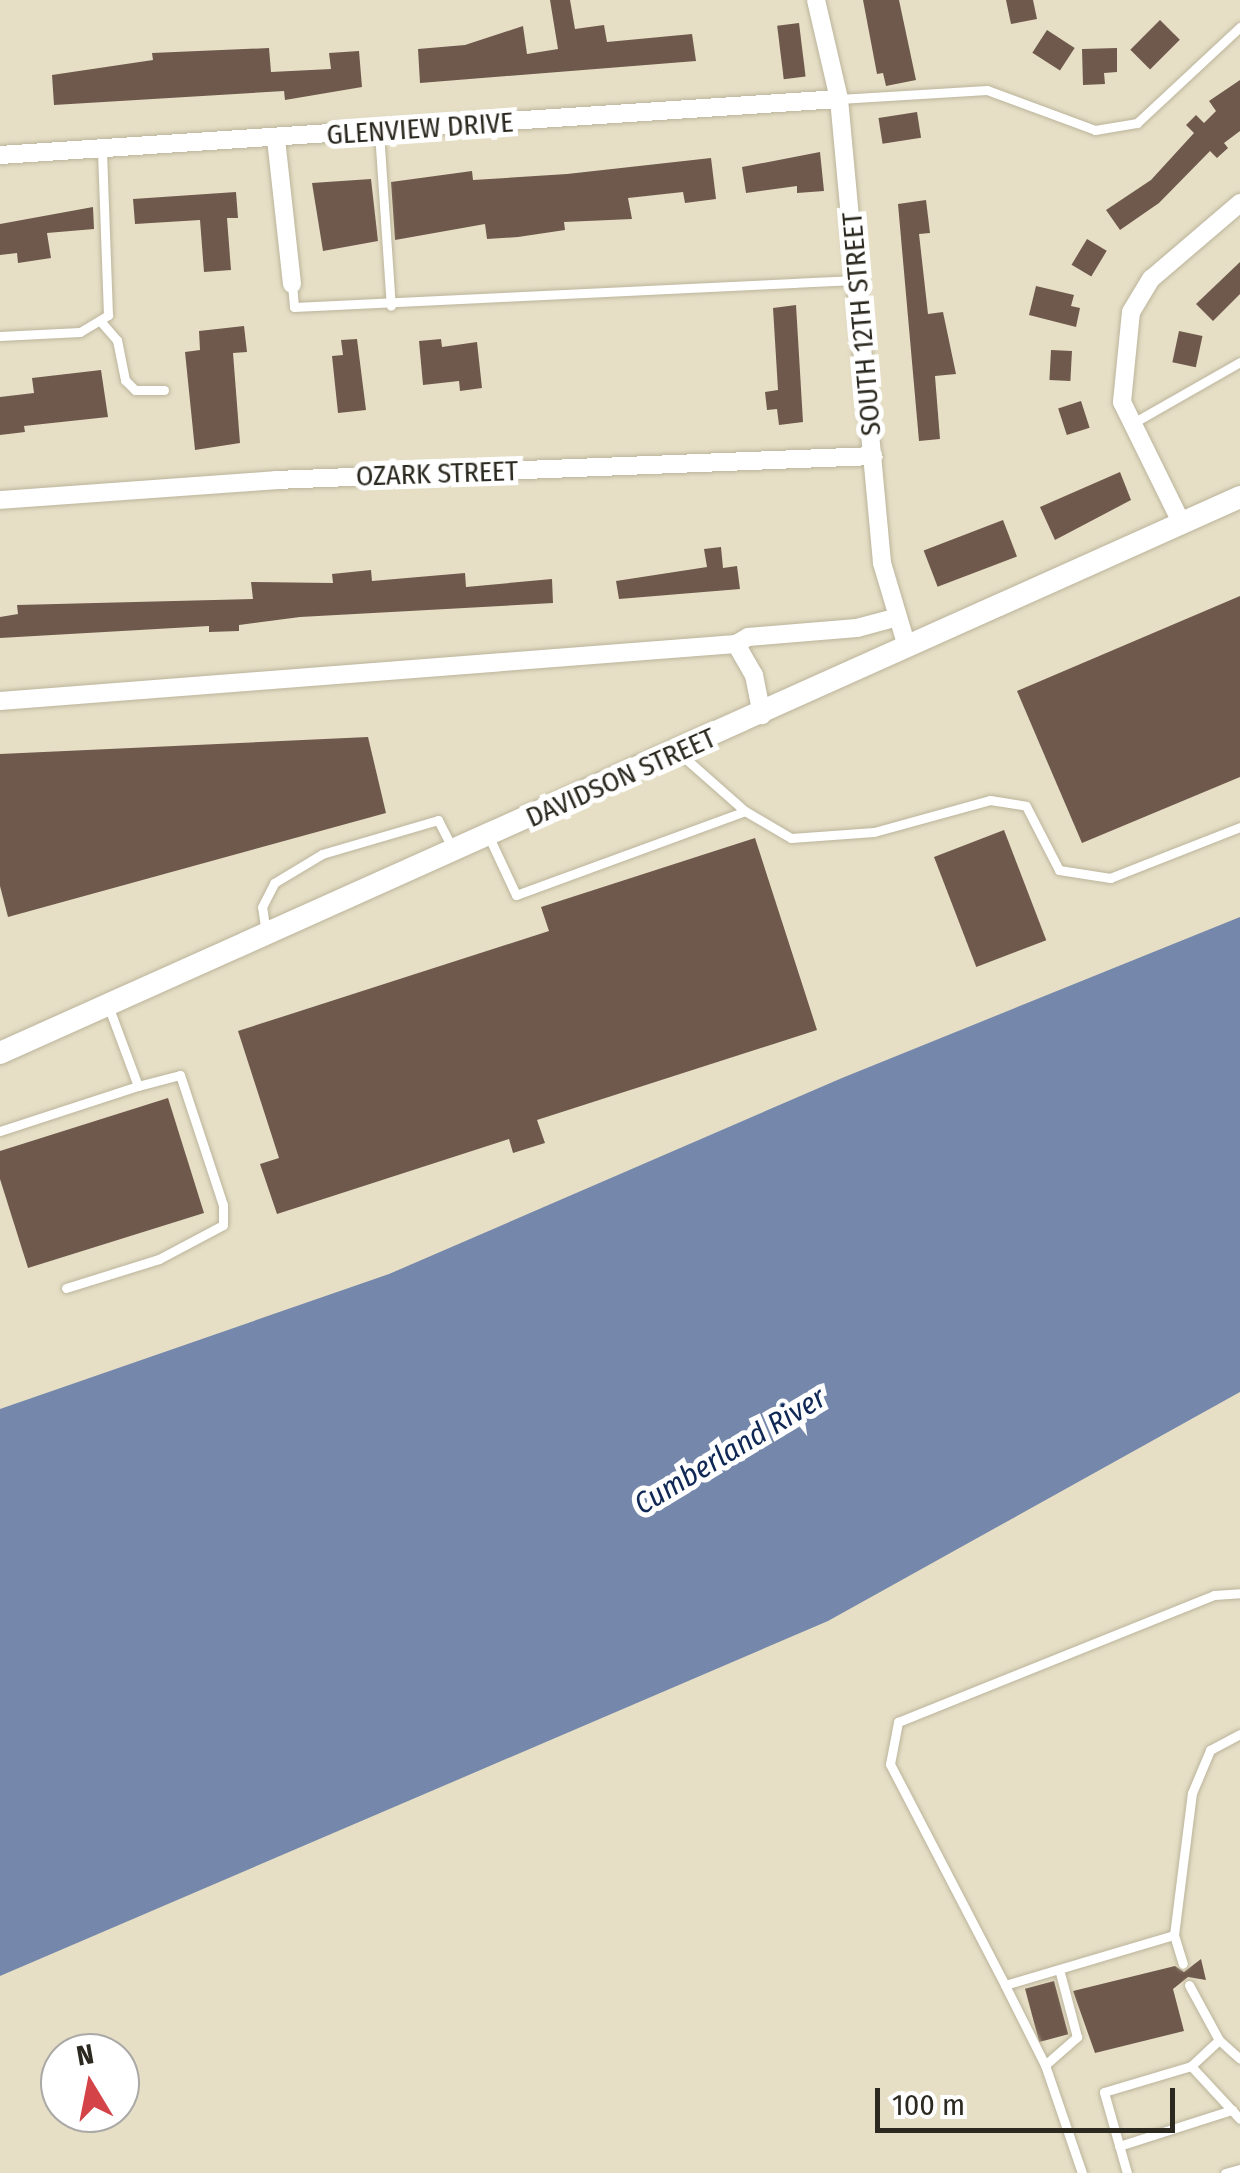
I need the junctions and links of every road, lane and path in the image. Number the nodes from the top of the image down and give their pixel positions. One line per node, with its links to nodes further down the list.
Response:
1 (816, 0): 3 (street, SOUTH 12TH STREET)
2 (1240, 27): 3 (lane)
3 (839, 99): 4 (street, GLENVIEW DRIVE); 9 (street, SOUTH 12TH STREET)
4 (379, 132): 5 (street, GLENVIEW DRIVE); 11 (lane)
5 (276, 139): 6 (street, GLENVIEW DRIVE); 10 (street)
6 (102, 149): 7 (street, GLENVIEW DRIVE); 12 (lane)
7 (0, 155)
8 (1240, 203): 16 (street)
9 (858, 280): 11 (lane); 17 (street, SOUTH 12TH STREET)
10 (292, 284): 11 (lane)
11 (391, 306)
12 (102, 324): 13 (lane); 15 (lane)
13 (0, 336)
14 (1240, 362): 16 (lane)
15 (164, 390)
16 (1133, 423): 20 (street)
17 (874, 456): 19 (street, OZARK STREET); 21 (street, SOUTH 12TH STREET)
18 (1240, 497): 20 (street, DAVIDSON STREET)
19 (0, 500)
20 (1182, 524): 23 (street, DAVIDSON STREET)
21 (895, 618): 22 (street); 23 (street, SOUTH 12TH STREET)
22 (736, 644): 24 (street); 25 (street)
23 (907, 647): 25 (street, DAVIDSON STREET)
24 (0, 701)
25 (762, 714): 26 (street, DAVIDSON STREET)
26 (678, 752): 27 (lane); 29 (street, DAVIDSON STREET)
27 (745, 812): 28 (lane); 29 (lane)
28 (1240, 827)
29 (489, 837): 30 (street, DAVIDSON STREET)
30 (454, 852): 31 (street, DAVIDSON STREET); 31 (lane)
31 (266, 937): 32 (street, DAVIDSON STREET)
32 (108, 1008): 33 (street, DAVIDSON STREET); 34 (lane)
33 (0, 1053)
34 (138, 1086): 35 (lane); 36 (lane)
35 (0, 1130)
36 (66, 1288)
37 (1240, 1593): 42 (lane)
38 (1240, 1734): 39 (lane)
39 (1174, 1935): 40 (lane); 41 (lane)
40 (1183, 1964)
41 (1060, 1969): 42 (lane); 46 (lane)
42 (1005, 1985): 46 (lane)
43 (1189, 1985): 44 (lane)
44 (1219, 2040): 45 (lane); 47 (lane)
45 (1240, 2058)
46 (1044, 2066): 52 (lane)
47 (1191, 2066): 48 (lane); 50 (lane)
48 (1232, 2110): 49 (lane); 50 (lane)
49 (1240, 2119)
50 (1119, 2146): 53 (lane)
51 (1240, 2169): 54 (lane)
52 (1082, 2173)
53 (1127, 2173)
54 (1225, 2173)

